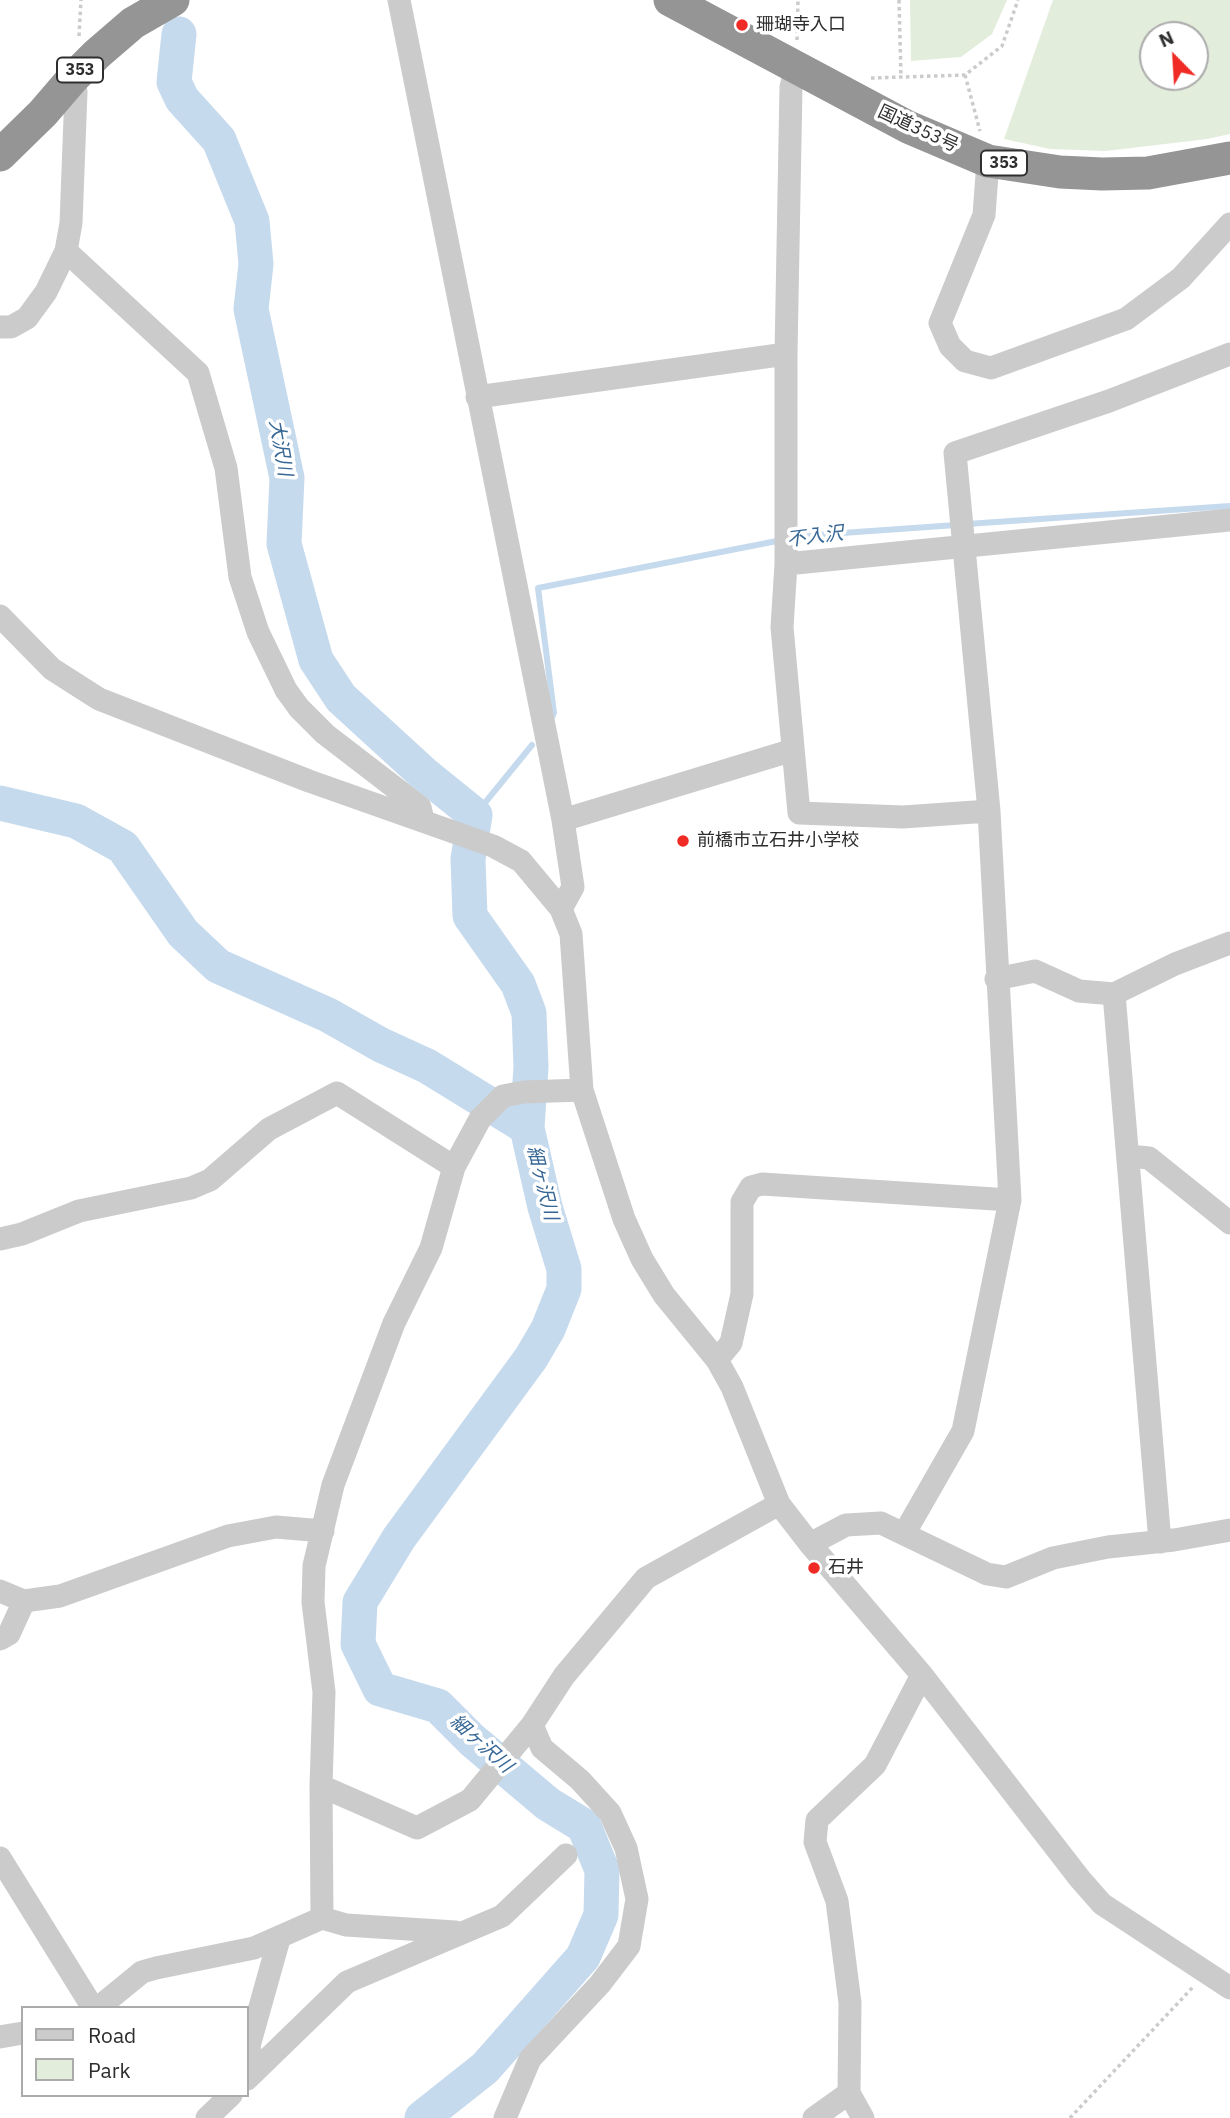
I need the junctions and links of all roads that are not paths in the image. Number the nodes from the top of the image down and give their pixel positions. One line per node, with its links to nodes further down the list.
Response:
1 (173, 0): 5 (highway, 353)
2 (399, 0): 14 (street)
3 (670, 0): 4 (highway, 国道353号 / 353)
4 (796, 68): 8 (highway, 国道353号 / 353); 12 (street)
5 (73, 78): 6 (highway, 353); 10 (street)
6 (0, 155)
7 (1230, 158): 8 (highway, 国道353号 / 353)
8 (988, 161): 9 (street)
9 (1230, 224)
10 (66, 251): 11 (street); 22 (street)
11 (0, 327)
12 (786, 354): 14 (street); 16 (street)
13 (1230, 354): 17 (street)
14 (477, 397): 21 (street)
15 (1230, 520): 17 (street)
16 (785, 548): 17 (street); 19 (street)
17 (963, 548): 20 (street)
18 (0, 616): 22 (street)
19 (793, 750): 20 (street); 21 (street)
20 (989, 811): 25 (street)
21 (563, 820): 23 (street)
22 (423, 821): 23 (street)
23 (561, 909): 27 (street)
24 (1230, 943): 26 (street)
25 (996, 979): 26 (street); 30 (street)
26 (1114, 994): 28 (street)
27 (582, 1090): 29 (street); 33 (street)
28 (1129, 1156): 31 (street); 38 (street)
29 (454, 1167): 32 (street); 36 (street)
30 (1010, 1200): 33 (street); 37 (street)
31 (1230, 1223)
32 (0, 1239)
33 (717, 1360): 34 (street)
34 (779, 1504): 39 (street); 44 (street)
35 (1230, 1530): 38 (street)
36 (323, 1531): 41 (street); 45 (street)
37 (904, 1534): 38 (street); 39 (street)
38 (1160, 1542)
39 (810, 1544): 43 (street)
40 (0, 1591): 41 (street)
41 (24, 1601): 42 (street)
42 (0, 1639)
43 (922, 1675): 51 (street); 57 (street)
44 (532, 1725): 45 (street); 60 (street)
45 (321, 1786): 48 (street)
46 (566, 1855): 49 (street)
47 (0, 1858): 52 (street)
48 (323, 1918): 49 (street); 50 (street)
49 (465, 1932): 56 (street)
50 (279, 1938): 53 (street); 56 (street)
51 (1230, 1989)
52 (94, 2006)
53 (98, 2006)
54 (21, 2033): 55 (street)
55 (0, 2037)
56 (250, 2076)
57 (849, 2093): 61 (street); 62 (street)
58 (229, 2097): 59 (street)
59 (207, 2118)
60 (505, 2118)
61 (814, 2118)
62 (863, 2118)

